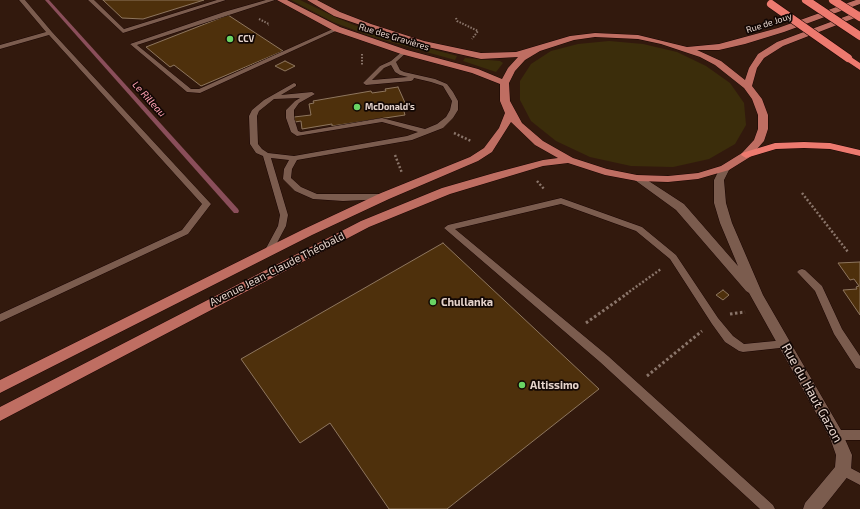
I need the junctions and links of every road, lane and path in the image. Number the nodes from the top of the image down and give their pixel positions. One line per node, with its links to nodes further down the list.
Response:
1 (22, 0): 17 (lane)
2 (91, 0): 3 (lane)
3 (223, 0)
4 (272, 0): 16 (lane)
5 (281, 0): 16 (main road, Rue des Gravières)
6 (311, 0): 22 (main road, Rue des Gravières)
7 (806, 0): 18 (highway, bridge)
8 (832, 0): 12 (highway, bridge)
9 (860, 1): 21 (main road, Rue de Jouy)
10 (768, 2): 25 (highway, bridge)
11 (860, 13): 29 (main road)
12 (860, 17)
13 (456, 18): 19 (path)
14 (254, 21): 15 (path)
15 (268, 25)
16 (337, 29): 23 (main road, Rue des Gravières)
17 (50, 33): 20 (lane); 50 (lane)
18 (860, 36)
19 (471, 41)
20 (0, 47)
21 (682, 47): 22 (main road, Rue des Gravières); 29 (main road)
22 (537, 49): 27 (main road)
23 (404, 52): 24 (lane); 27 (main road, Rue des Gravières)
24 (393, 62): 26 (lane); 26 (lane)
25 (860, 67)
26 (418, 78): 32 (lane)
27 (506, 83): 31 (main road)
28 (294, 85): 30 (lane)
29 (747, 86): 35 (main road)
30 (266, 100): 32 (lane); 34 (lane)
31 (510, 113): 37 (main road); 42 (main road, Avenue Jean-Claude Théobald)
32 (427, 132): 36 (lane)
33 (860, 153): 35 (highway)
34 (266, 155): 36 (lane); 44 (lane)
35 (746, 156): 39 (main road)
36 (294, 158): 42 (lane)
37 (569, 160): 38 (main road, Avenue Jean-Claude Théobald); 40 (main road)
38 (523, 167): 43 (path); 58 (main road, Avenue Jean-Claude Théobald)
39 (725, 168): 40 (main road); 48 (street, Rue du Haut Gazon)
40 (637, 178): 48 (street, Rue du Haut Gazon)
41 (802, 193): 45 (path)
42 (385, 196): 44 (main road, Avenue Jean-Claude Théobald)
43 (555, 202): 46 (lane); 52 (lane)
44 (268, 252): 56 (main road, Avenue Jean-Claude Théobald)
45 (848, 252)
46 (675, 259): 51 (lane); 52 (path)
47 (802, 272): 54 (lane)
48 (758, 296): 49 (street, Rue du Haut Gazon)
49 (765, 310): 51 (path); 53 (street, Rue du Haut Gazon)
50 (0, 318)
51 (715, 321): 53 (lane); 57 (path)
52 (573, 333): 57 (lane)
53 (785, 344): 59 (street, Rue du Haut Gazon)
54 (856, 356): 55 (lane)
55 (860, 365)
56 (0, 387)
57 (634, 387): 63 (lane)
58 (0, 414)
59 (836, 435): 60 (lane); 61 (street, Rue du Haut Gazon)
60 (860, 435)
61 (843, 470): 62 (lane); 64 (street)
62 (860, 479)
63 (769, 509)
64 (810, 509)

